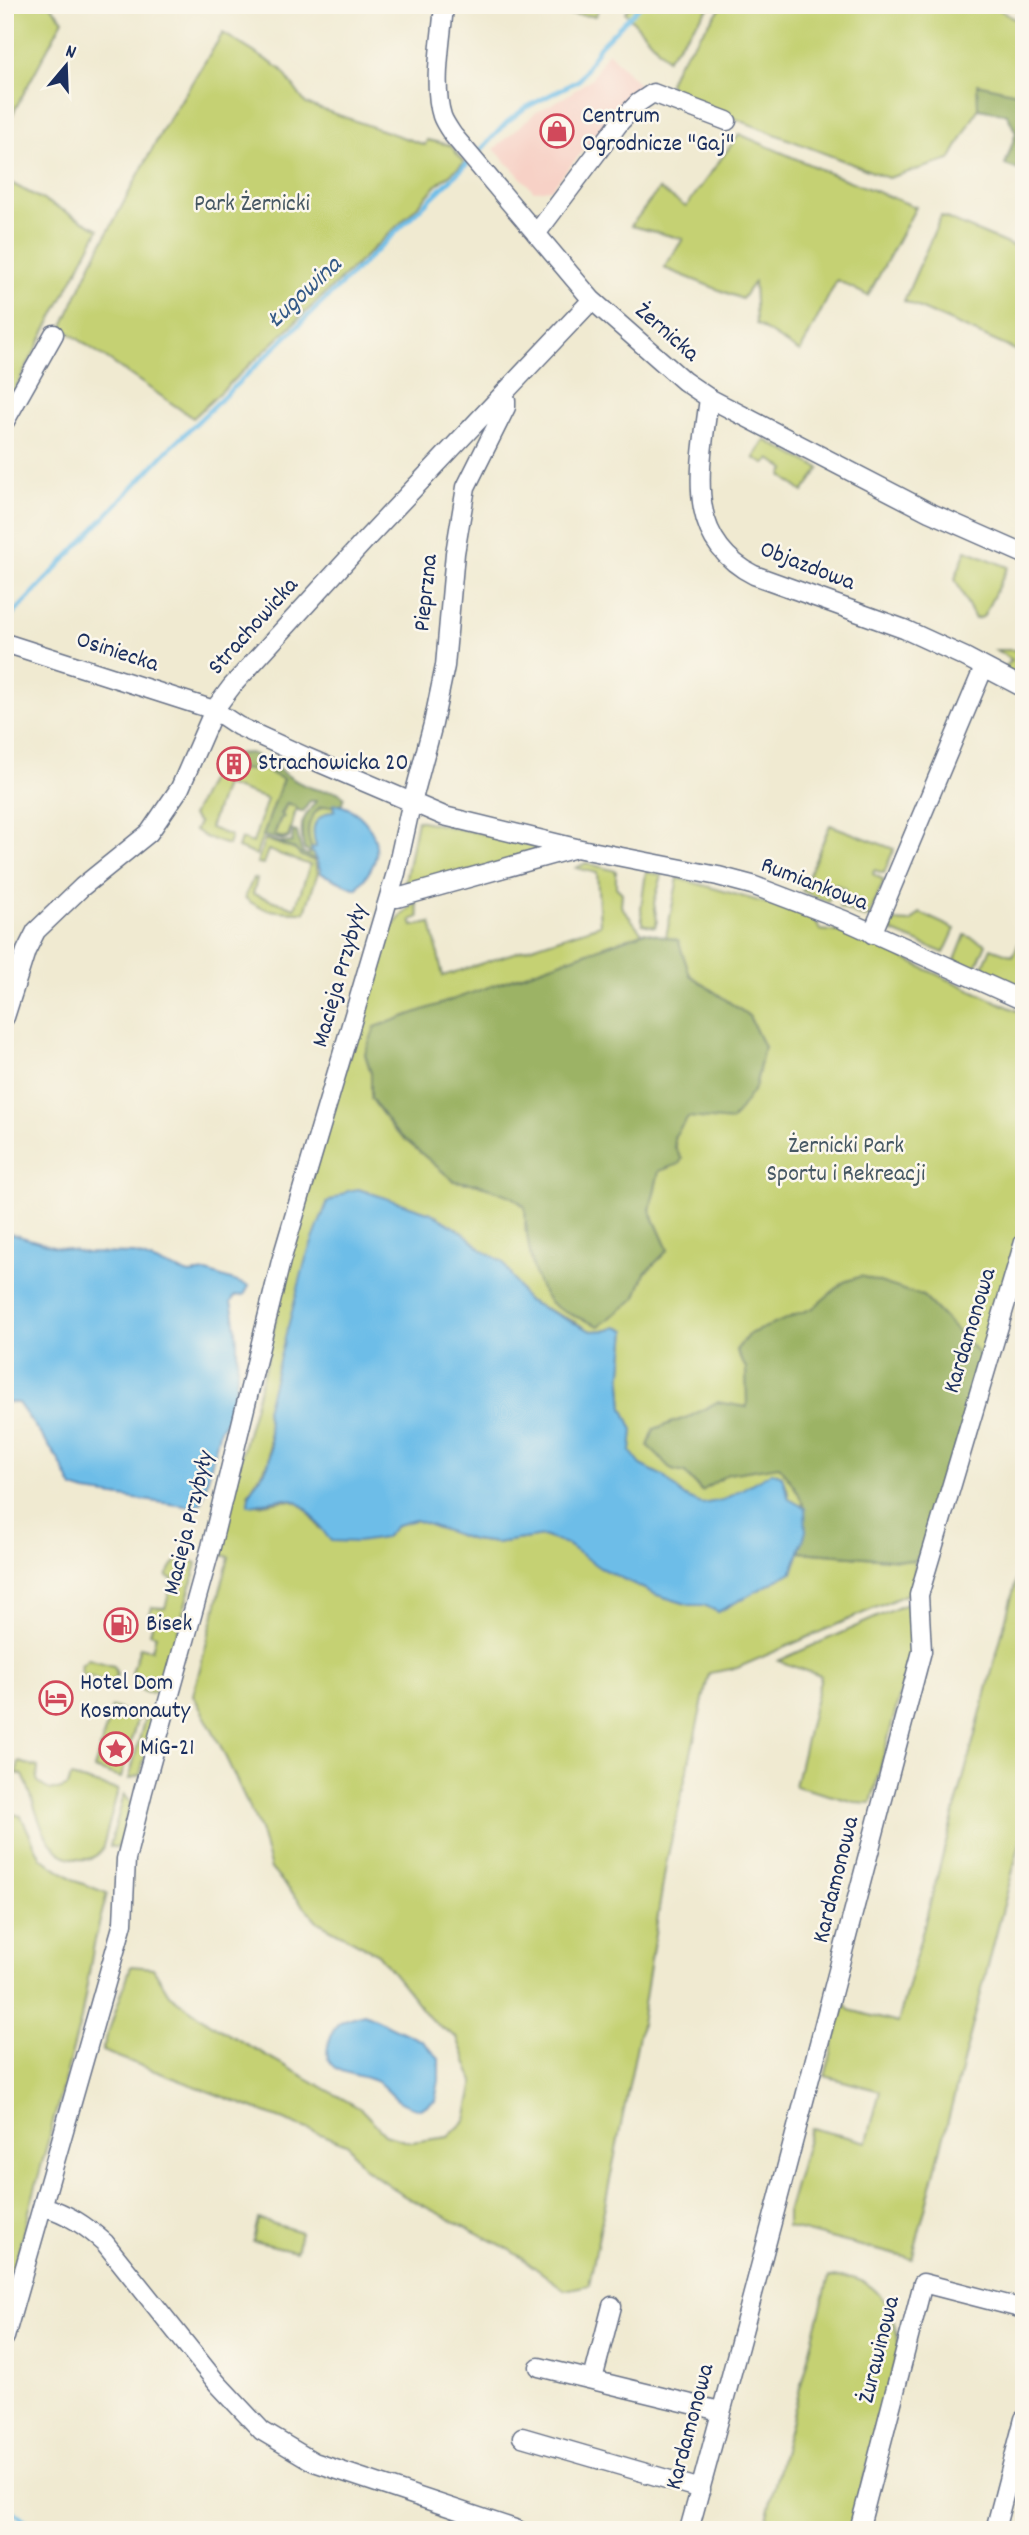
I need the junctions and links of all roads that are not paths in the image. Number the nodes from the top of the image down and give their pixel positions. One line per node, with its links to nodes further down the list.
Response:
1 (444, 5): 3 (street, Żernicka)
2 (727, 121): 3 (street)
3 (536, 234): 4 (street, Żernicka)
4 (592, 300): 6 (street, Strachowicka); 7 (street, Żernicka)
5 (54, 334): 8 (street)
6 (502, 396): 13 (street, Strachowicka); 14 (street, Pieprzna)
7 (709, 398): 9 (street, Żernicka); 11 (street, Objazdowa)
8 (5, 421)
9 (1024, 554)
10 (5, 643): 13 (street, Osiniecka)
11 (984, 667): 12 (street, Objazdowa); 17 (street)
12 (1024, 688)
13 (214, 710): 14 (street, Rumiankowa); 19 (street, Strachowicka)
14 (412, 804): 15 (street, Rumiankowa); 16 (street, Macieja Przybyły)
15 (576, 848): 16 (street, Rumiankowa); 17 (street, Rumiankowa)
16 (390, 897): 21 (street, Macieja Przybyły)
17 (872, 934): 18 (street, Rumiankowa)
18 (1024, 1001)
19 (5, 1017)
20 (1024, 1242): 27 (street, Kardamonowa)
21 (43, 2206): 24 (street, Macieja Przybyły); 31 (street)
22 (612, 2306): 26 (street)
23 (1024, 2309): 33 (street, Żurawinowa)
24 (5, 2337)
25 (539, 2367): 26 (street)
26 (593, 2379): 27 (street)
27 (720, 2412): 30 (street, Kardamonowa)
28 (1024, 2419): 34 (street)
29 (522, 2437): 30 (street)
30 (701, 2488): 32 (street, Kardamonowa)
31 (518, 2530)
32 (689, 2530)
33 (859, 2530)
34 (995, 2530)

